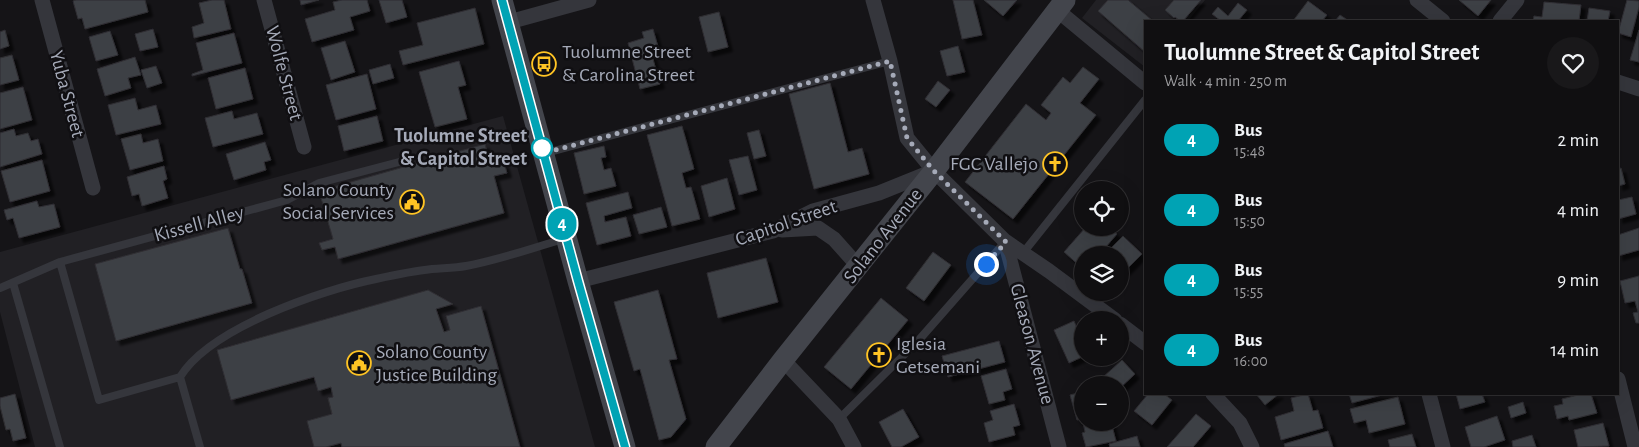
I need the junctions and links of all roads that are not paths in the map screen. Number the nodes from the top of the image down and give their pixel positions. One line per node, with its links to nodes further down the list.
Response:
1 (42, 0): 21 (street, Yuba Street)
2 (264, 0): 17 (street, Wolfe Street)
3 (502, 0): 11 (main road)
4 (589, 0): 11 (street)
5 (873, 0): 12 (street)
6 (1416, 0): 9 (street)
7 (1517, 0): 10 (street)
8 (1061, 5): 13 (street); 20 (main road, Solano Avenue)
9 (1442, 20)
10 (1501, 20)
11 (508, 22): 18 (main road)
12 (890, 61): 18 (lane); 20 (street)
13 (1144, 82)
14 (1619, 82): 15 (street)
15 (1639, 89)
16 (1144, 101): 25 (lane)
17 (304, 147)
18 (544, 153): 23 (main road)
19 (399, 162): 26 (lane, Kissell Alley)
20 (934, 171): 22 (street, Capitol Street); 24 (street); 27 (main road, Solano Avenue)
21 (93, 188)
22 (773, 231): 27 (street); 28 (street, Capitol Street)
23 (566, 238): 28 (main road); 35 (lane)
24 (1006, 242): 25 (street); 39 (lane); 45 (street, Gleason Avenue)
25 (1023, 253): 31 (street)
26 (60, 262): 29 (lane, Kissell Alley); 35 (lane)
27 (859, 267): 34 (main road, Solano Avenue)
28 (578, 281): 42 (main road)
29 (13, 283): 30 (lane, Kissell Alley); 40 (lane)
30 (0, 288)
31 (1102, 311)
32 (1129, 331): 33 (street)
33 (1144, 342)
34 (783, 360): 39 (street); 43 (main road, Solano Avenue)
35 (180, 377): 41 (lane)
36 (1619, 383): 48 (street)
37 (1214, 395): 46 (street)
38 (1429, 395): 47 (street)
39 (839, 419): 44 (street)
40 (60, 447)
41 (200, 447)
42 (625, 447)
43 (716, 447)
44 (854, 447)
45 (1059, 447)
46 (1252, 447)
47 (1443, 447)
48 (1636, 447)

